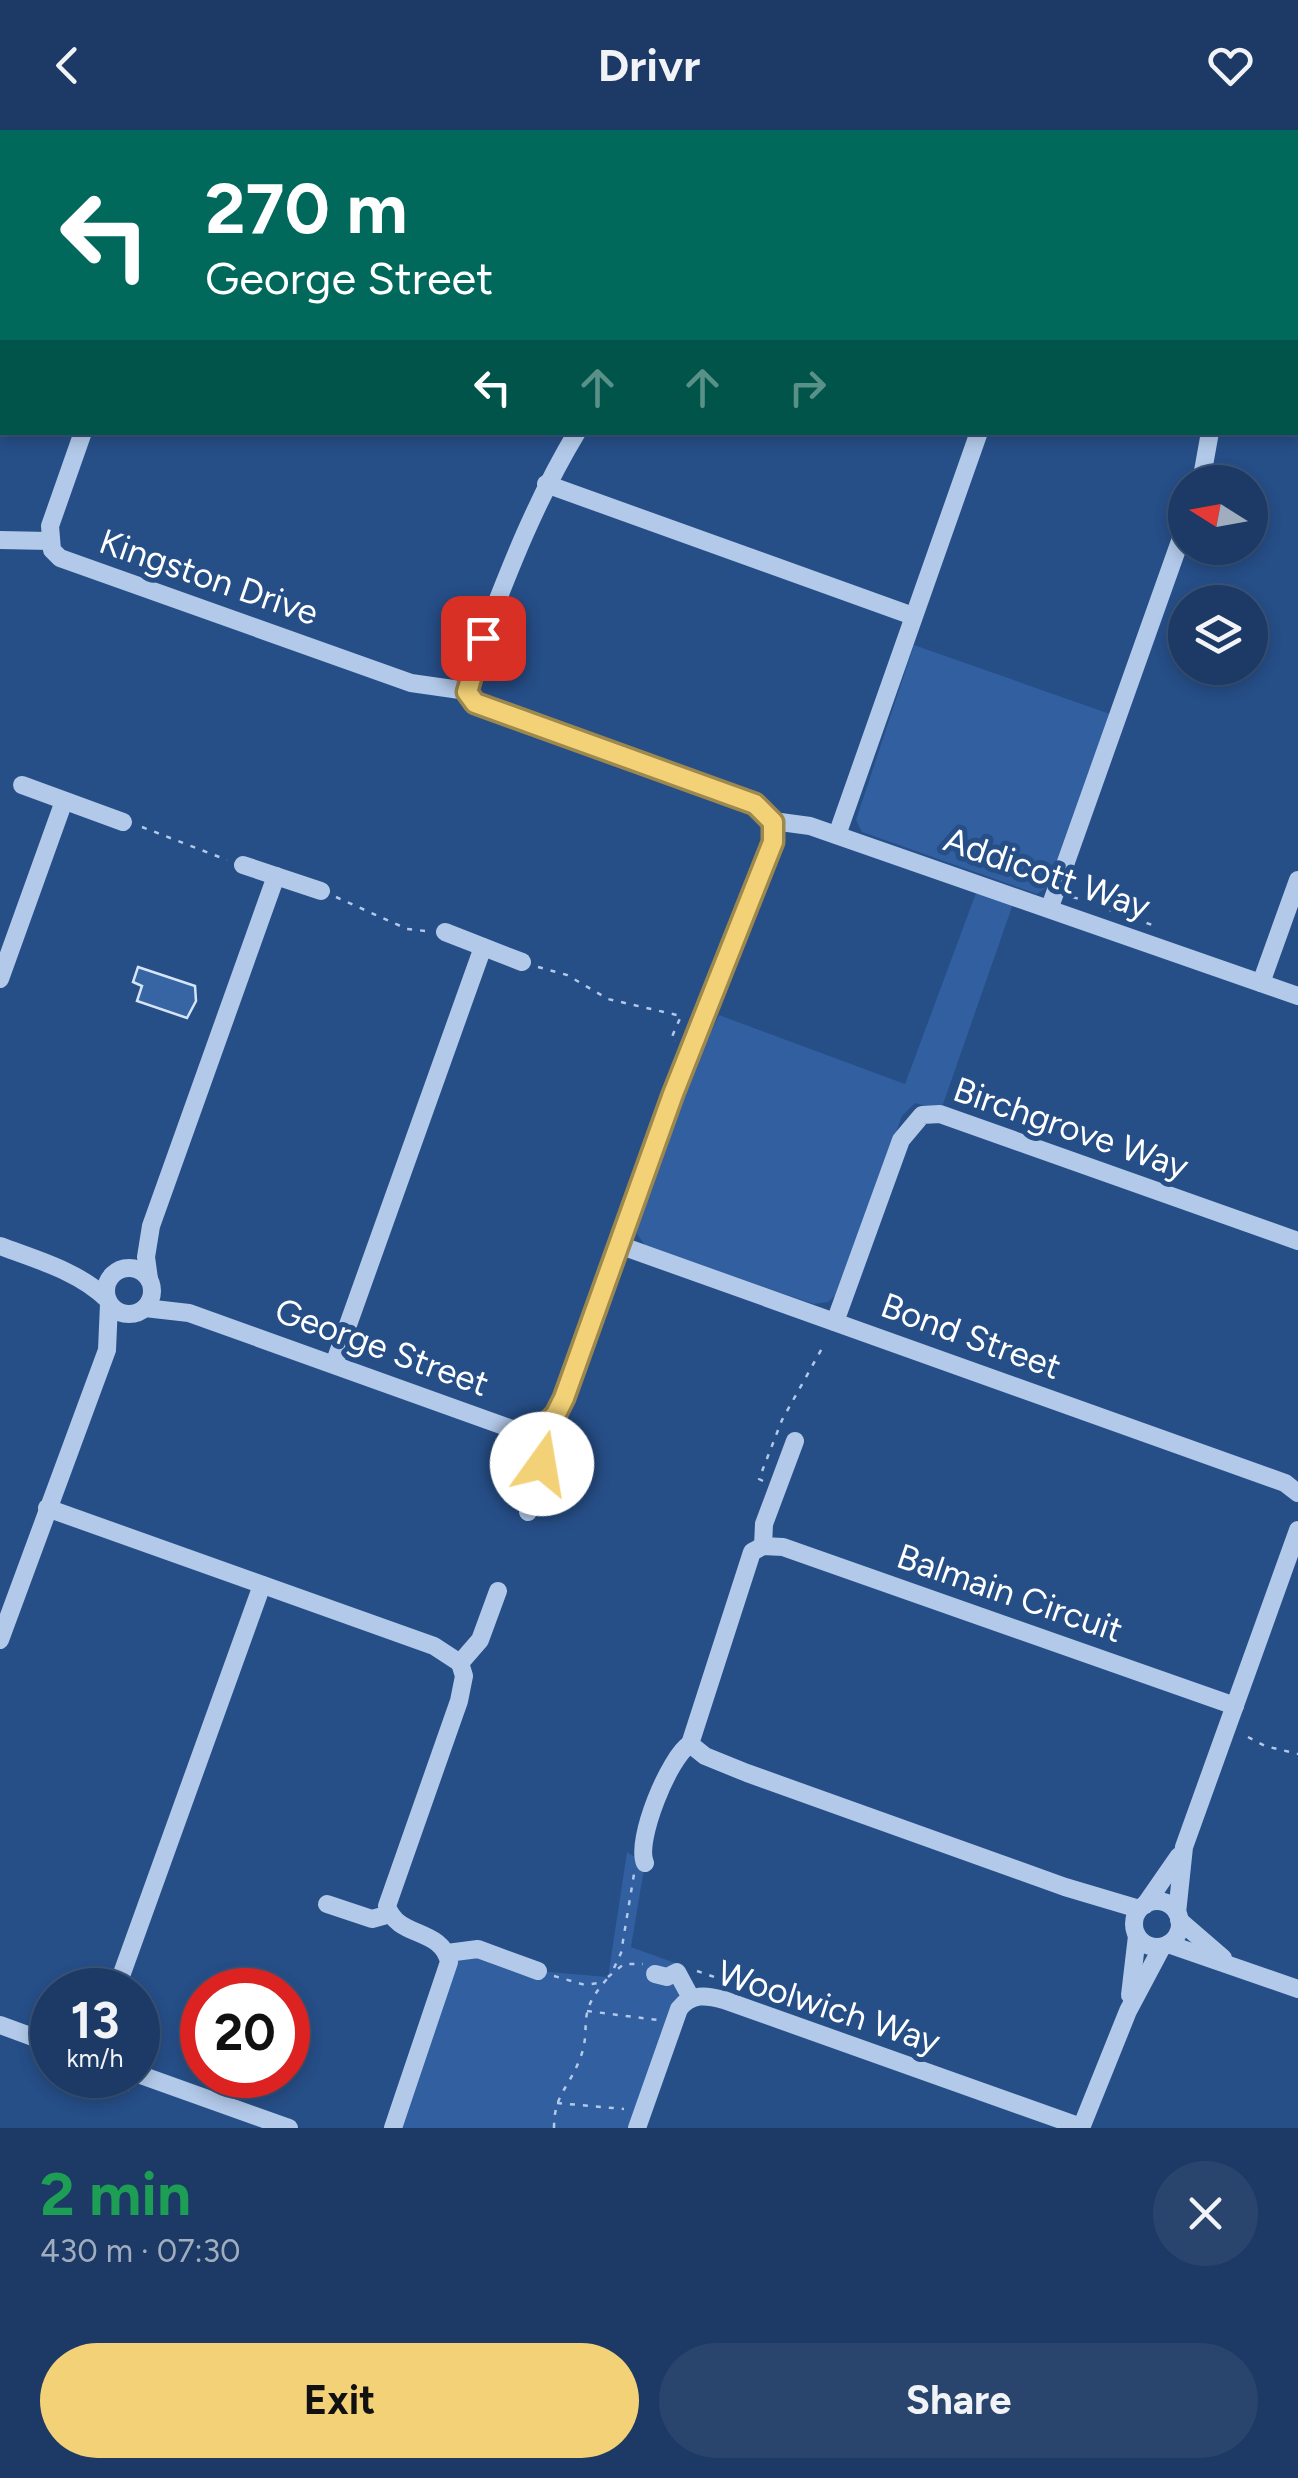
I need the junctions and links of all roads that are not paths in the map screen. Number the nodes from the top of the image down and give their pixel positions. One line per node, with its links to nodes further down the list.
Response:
1 (82, 435): 8 (street, Kingston Drive)
2 (574, 435): 6 (street)
3 (978, 435): 10 (street)
4 (1209, 435): 5 (street)
5 (1203, 465)
6 (546, 484): 10 (street); 11 (street)
7 (0, 540): 8 (street)
8 (49, 541): 11 (street, Kingston Drive)
9 (1172, 565): 21 (street)
10 (913, 616): 16 (street)
11 (467, 692): 15 (street)
12 (22, 785): 13 (street)
13 (64, 801): 14 (street); 25 (street)
14 (124, 822)
15 (773, 822): 16 (street, Addicott Way); 30 (street)
16 (837, 835): 21 (street, Addicott Way)
17 (243, 864): 18 (street)
18 (276, 876): 20 (street); 28 (street)
19 (1298, 880): 26 (street)
20 (321, 892)
21 (1050, 907): 26 (street, Addicott Way)
22 (446, 932): 23 (street)
23 (483, 947): 24 (street); 40 (street)
24 (522, 962)
25 (0, 979)
26 (1261, 983): 27 (street, Addicott Way)
27 (1298, 996)
28 (151, 1226): 32 (street); 34 (street)
29 (1298, 1241): 38 (street, Birchgrove Way)
30 (619, 1245): 38 (street, Bond Street); 41 (street)
31 (0, 1246): 33 (street)
32 (124, 1268): 33 (street); 34 (street); 35 (street)
33 (63, 1270): 35 (street)
34 (150, 1282): 36 (street); 37 (street, George Street)
35 (108, 1302): 36 (street); 39 (street)
36 (141, 1310): 37 (street, George Street); 39 (street)
37 (189, 1314): 40 (street, George Street)
38 (835, 1322): 43 (street, Bond Street)
39 (107, 1350): 44 (street)
40 (334, 1364): 41 (street, George Street)
41 (542, 1428): 45 (street)
42 (795, 1442): 47 (street)
43 (1298, 1493)
44 (48, 1508): 48 (street); 50 (street)
45 (528, 1512)
46 (1298, 1530): 52 (street)
47 (763, 1546): 52 (street, Balmain Circuit); 53 (street)
48 (262, 1585): 51 (street); 65 (street)
49 (498, 1591): 51 (street)
50 (0, 1640)
51 (460, 1663): 59 (street)
52 (1235, 1706): 54 (street)
53 (690, 1744): 55 (street); 56 (street)
54 (1184, 1848): 58 (street); 60 (street)
55 (644, 1860)
56 (1065, 1887): 58 (street); 61 (street)
57 (327, 1904): 59 (street)
58 (1142, 1907): 60 (street); 61 (street)
59 (390, 1914): 63 (street)
60 (1178, 1916): 62 (street); 64 (street)
61 (1136, 1933): 62 (street); 70 (street)
62 (1165, 1946): 64 (street); 70 (street)
63 (447, 1953): 66 (street); 76 (street)
64 (1230, 1964): 68 (street)
65 (124, 1968)
66 (538, 1971)
67 (655, 1974): 69 (street)
68 (1298, 1989)
69 (691, 1998): 74 (street, Woolwich Way); 77 (street, Woolwich Way)
70 (1128, 2011): 77 (street)
71 (0, 2025): 72 (street)
72 (30, 2036)
73 (160, 2082): 75 (street)
74 (640, 2120)
75 (290, 2128)
76 (392, 2128)
77 (1081, 2128)

